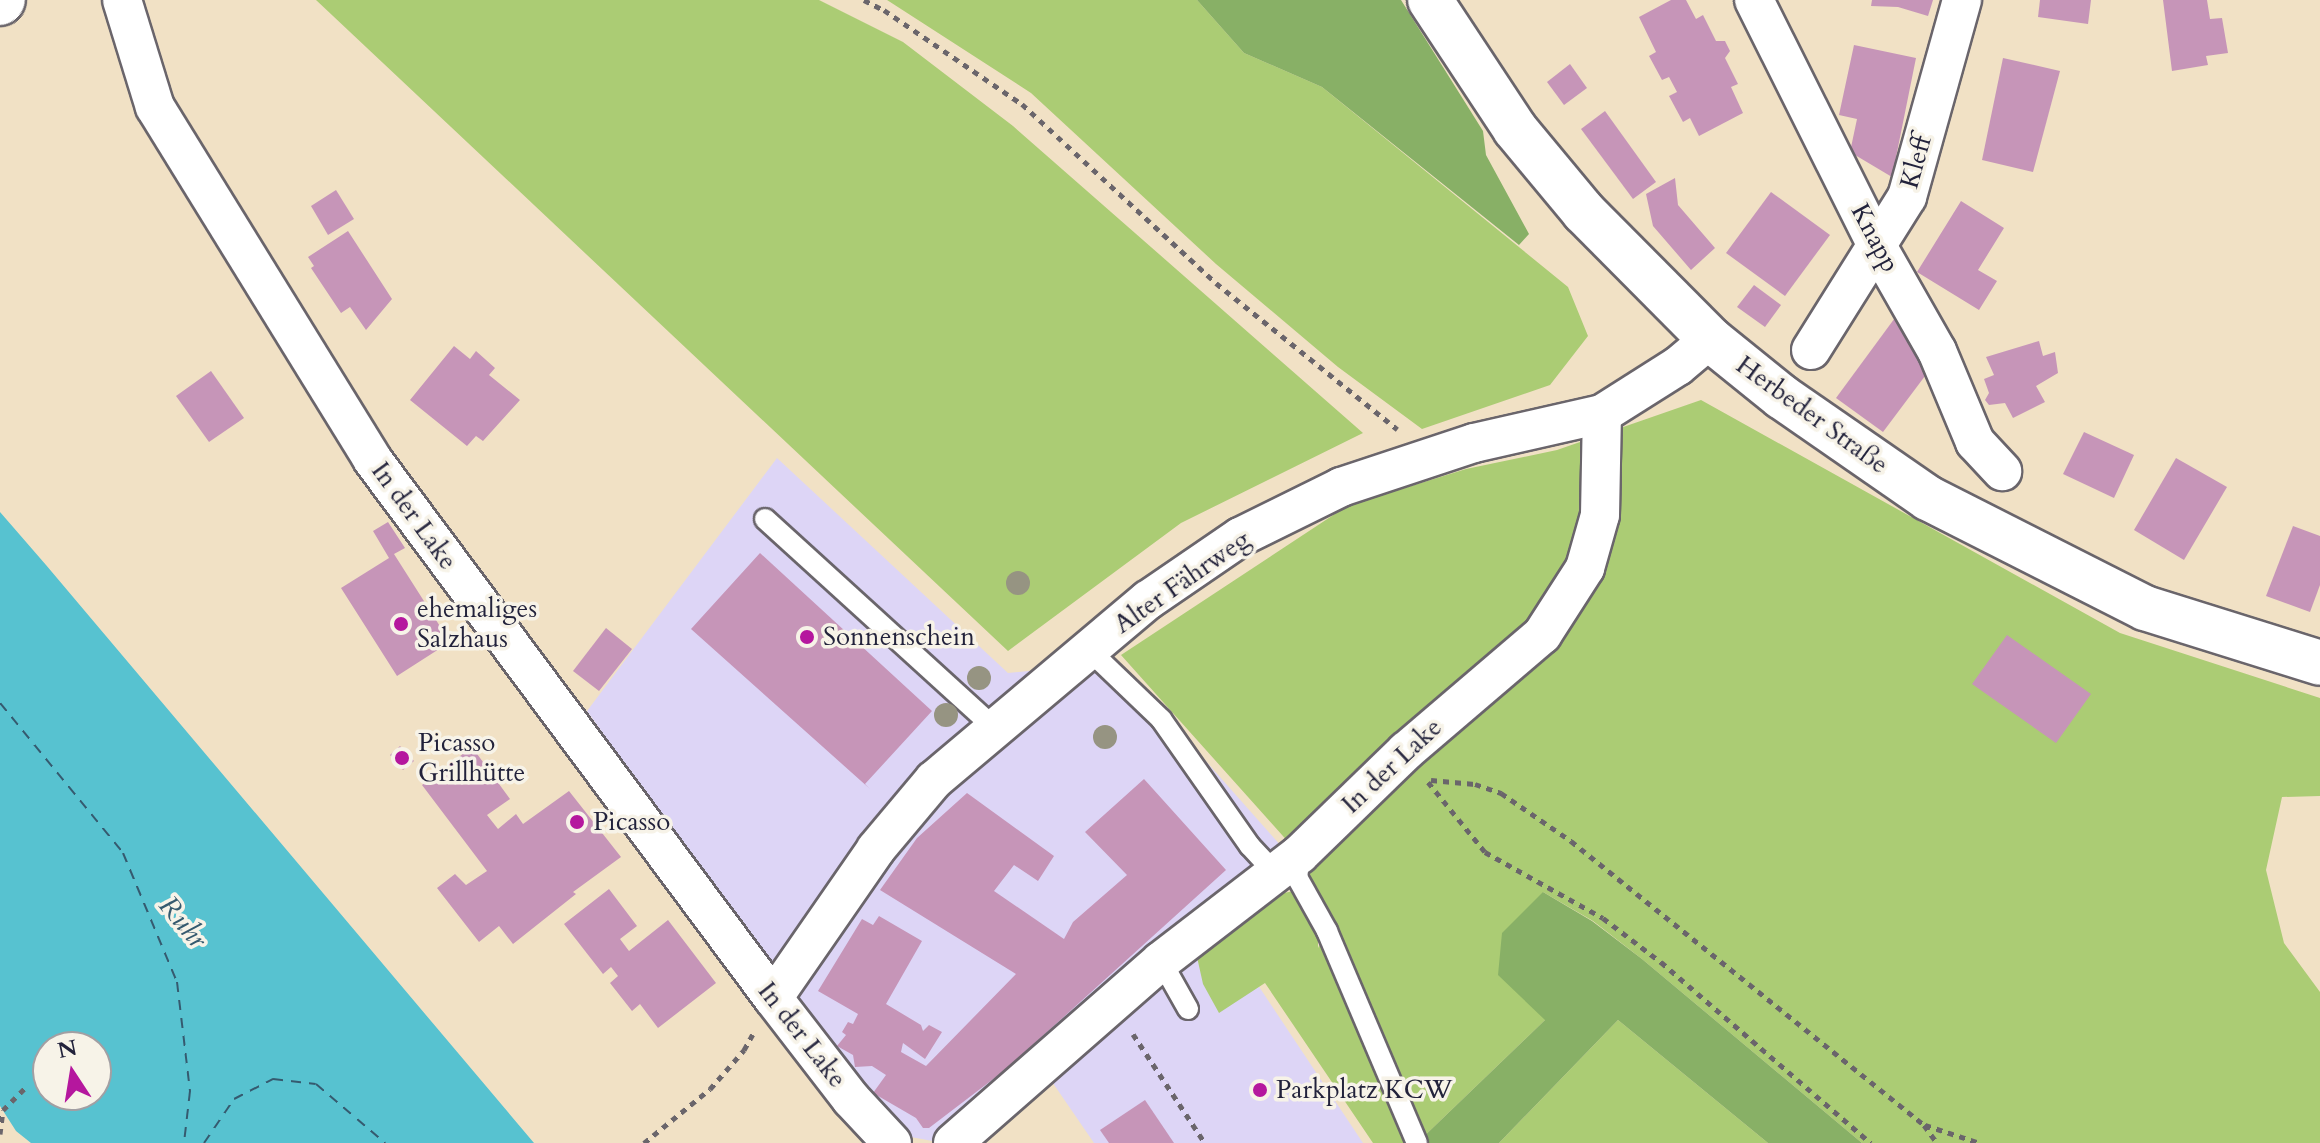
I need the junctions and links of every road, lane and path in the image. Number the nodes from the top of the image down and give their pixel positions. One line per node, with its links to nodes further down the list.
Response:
1 (122, 0): 18 (street, In der Lake)
2 (864, 0): 10 (path)
3 (1430, 0): 7 (main road, Herbeder Straße)
4 (1754, 0): 6 (street, Knapp)
5 (1962, 0): 6 (street, Kleff)
6 (1877, 246): 8 (street, Kleff); 11 (street, Knapp)
7 (1710, 339): 9 (street, Alter Fährweg); 14 (main road, Herbeder Straße)
8 (1811, 350)
9 (1602, 414): 10 (street, Alter Fährweg); 16 (street, In der Lake)
10 (1422, 460): 13 (street, Alter Fährweg)
11 (2002, 471)
12 (765, 519): 15 (lane)
13 (1089, 650): 15 (street, Alter Fährweg); 16 (lane)
14 (2320, 663)
15 (995, 728): 18 (street, Alter Fährweg)
16 (1288, 863): 17 (street, In der Lake); 29 (lane)
17 (1161, 961): 19 (street, In der Lake); 20 (lane)
18 (773, 998): 26 (street, In der Lake)
19 (1112, 1003): 27 (street, In der Lake); 28 (path)
20 (1188, 1009)
21 (744, 1050): 25 (path)
22 (24, 1089): 24 (path)
23 (1924, 1125): 30 (path); 31 (path); 32 (path)
24 (0, 1134)
25 (644, 1143)
26 (892, 1143)
27 (953, 1143)
28 (1205, 1143)
29 (1417, 1143)
30 (1871, 1143)
31 (1937, 1143)
32 (1980, 1143)

